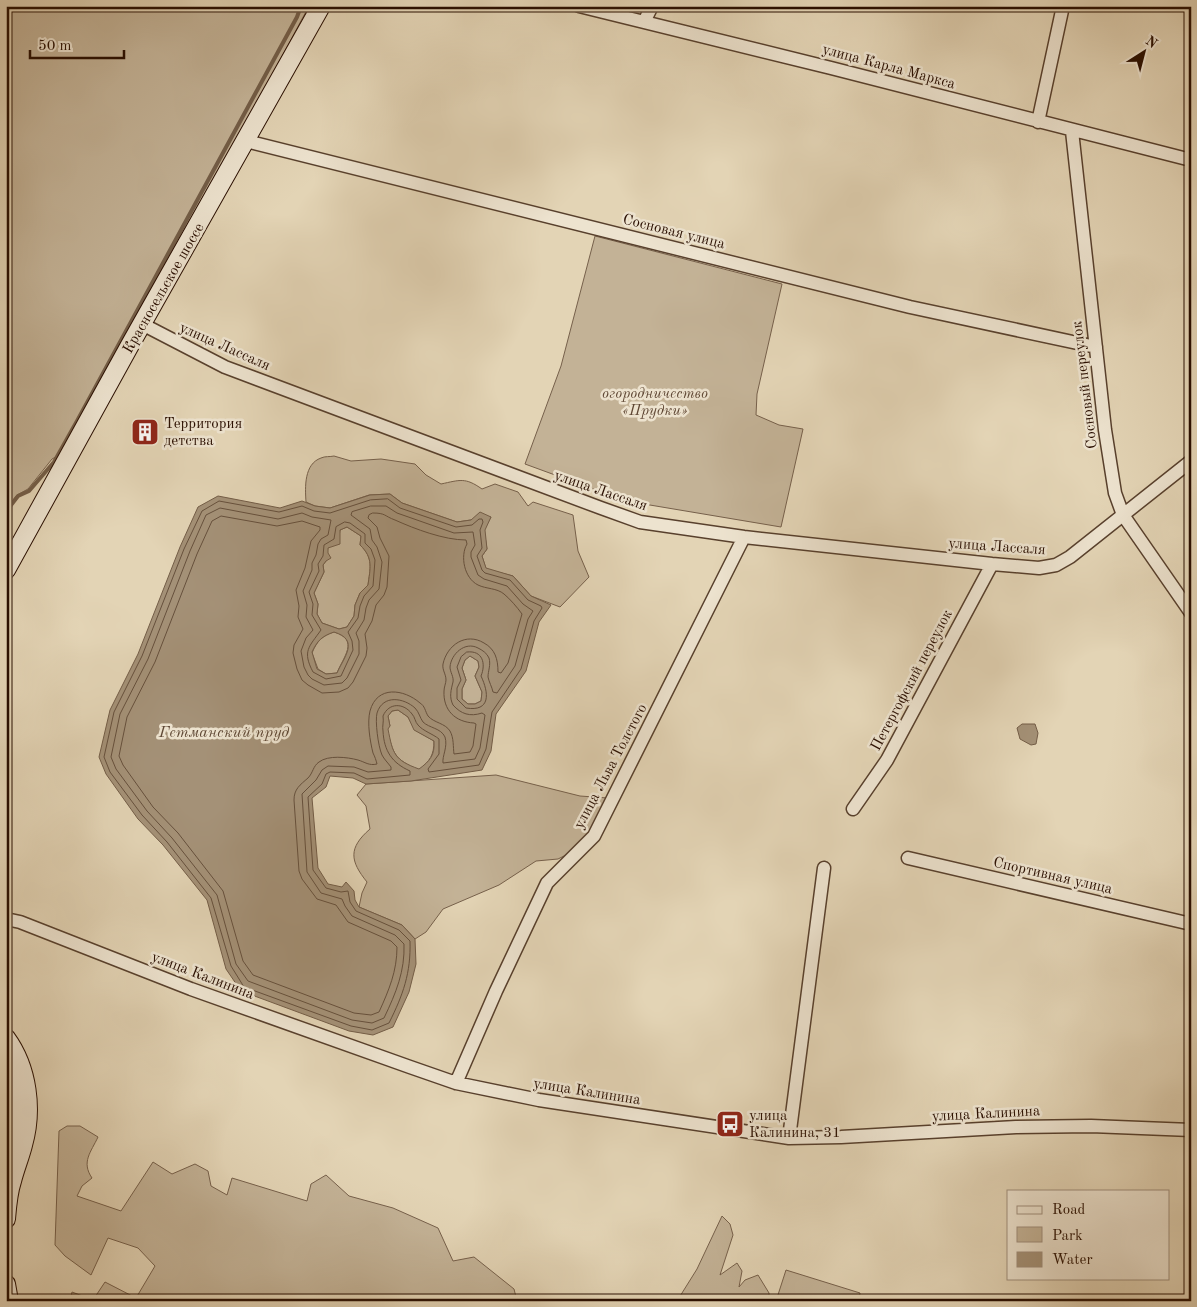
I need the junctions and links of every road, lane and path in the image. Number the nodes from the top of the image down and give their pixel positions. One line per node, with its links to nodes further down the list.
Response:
1 (321, 6): 8 (main road, Красносельское шоссе)
2 (579, 6): 5 (street, улица Карла Маркса)
3 (652, 6): 5 (street)
4 (1063, 6): 6 (street)
5 (644, 22): 6 (street, улица Карла Маркса)
6 (1038, 122): 7 (street, улица Карла Маркса)
7 (1072, 131): 9 (street, улица Карла Маркса); 11 (street, Сосновый переулок)
8 (246, 141): 10 (main road, Красносельское шоссе); 11 (street, Сосновая улица)
9 (1191, 160)
10 (142, 324): 14 (street, улица Лассаля); 16 (main road, Красносельское шоссе)
11 (1096, 347): 13 (street, Сосновый переулок)
12 (1191, 461): 13 (street, улица Лассаля)
13 (1122, 515): 15 (street, улица Лассаля); 17 (street, Сосновый переулок)
14 (744, 537): 15 (street, улица Лассаля); 25 (street, улица Льва Толстого)
15 (992, 564): 18 (street, Петергофский переулок)
16 (6, 570)
17 (1191, 613)
18 (853, 808)
19 (908, 858): 22 (street, Спортивная улица)
20 (824, 868): 27 (street)
21 (6, 919): 25 (street, улица Калинина)
22 (1191, 924)
23 (6, 1038): 29 (main road)
24 (6, 1069): 28 (main road)
25 (456, 1083): 27 (street, улица Калинина)
26 (1191, 1130): 27 (street, улица Калинина)
27 (789, 1138)
28 (6, 1147)
29 (6, 1219)
30 (6, 1284): 31 (main road)
31 (9, 1301)

